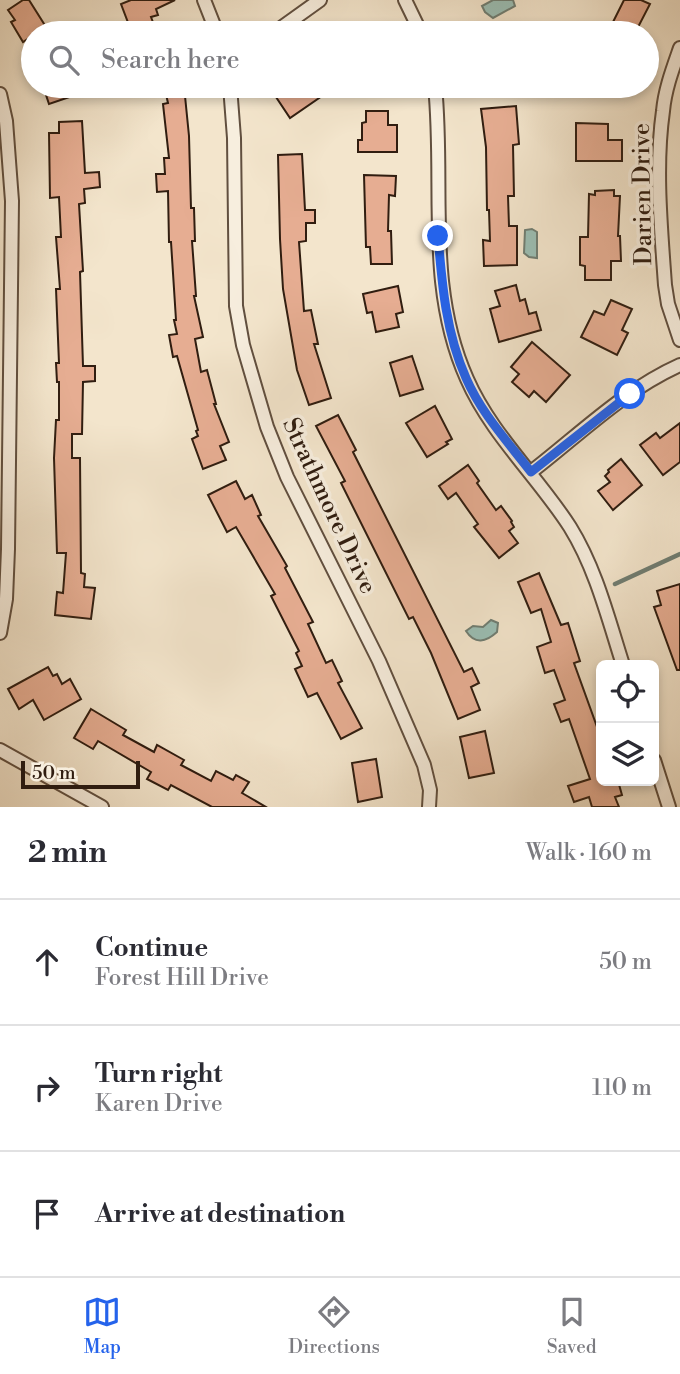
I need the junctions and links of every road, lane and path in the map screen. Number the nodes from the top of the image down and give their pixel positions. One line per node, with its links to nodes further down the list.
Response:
1 (204, 0): 4 (street)
2 (320, 0): 5 (street)
3 (405, 0): 6 (street)
4 (212, 21)
5 (291, 21)
6 (415, 21)
7 (680, 48): 12 (street, Darien Drive)
8 (0, 94): 11 (street)
9 (231, 98): 20 (street, Strathmore Drive)
10 (435, 98): 14 (street)
11 (5, 229): 15 (street)
12 (680, 340)
13 (680, 365): 14 (street)
14 (531, 472): 16 (street)
15 (0, 633)
16 (621, 660)
17 (0, 750): 19 (street)
18 (659, 776): 21 (street)
19 (102, 807)
20 (429, 807)
21 (669, 807)

